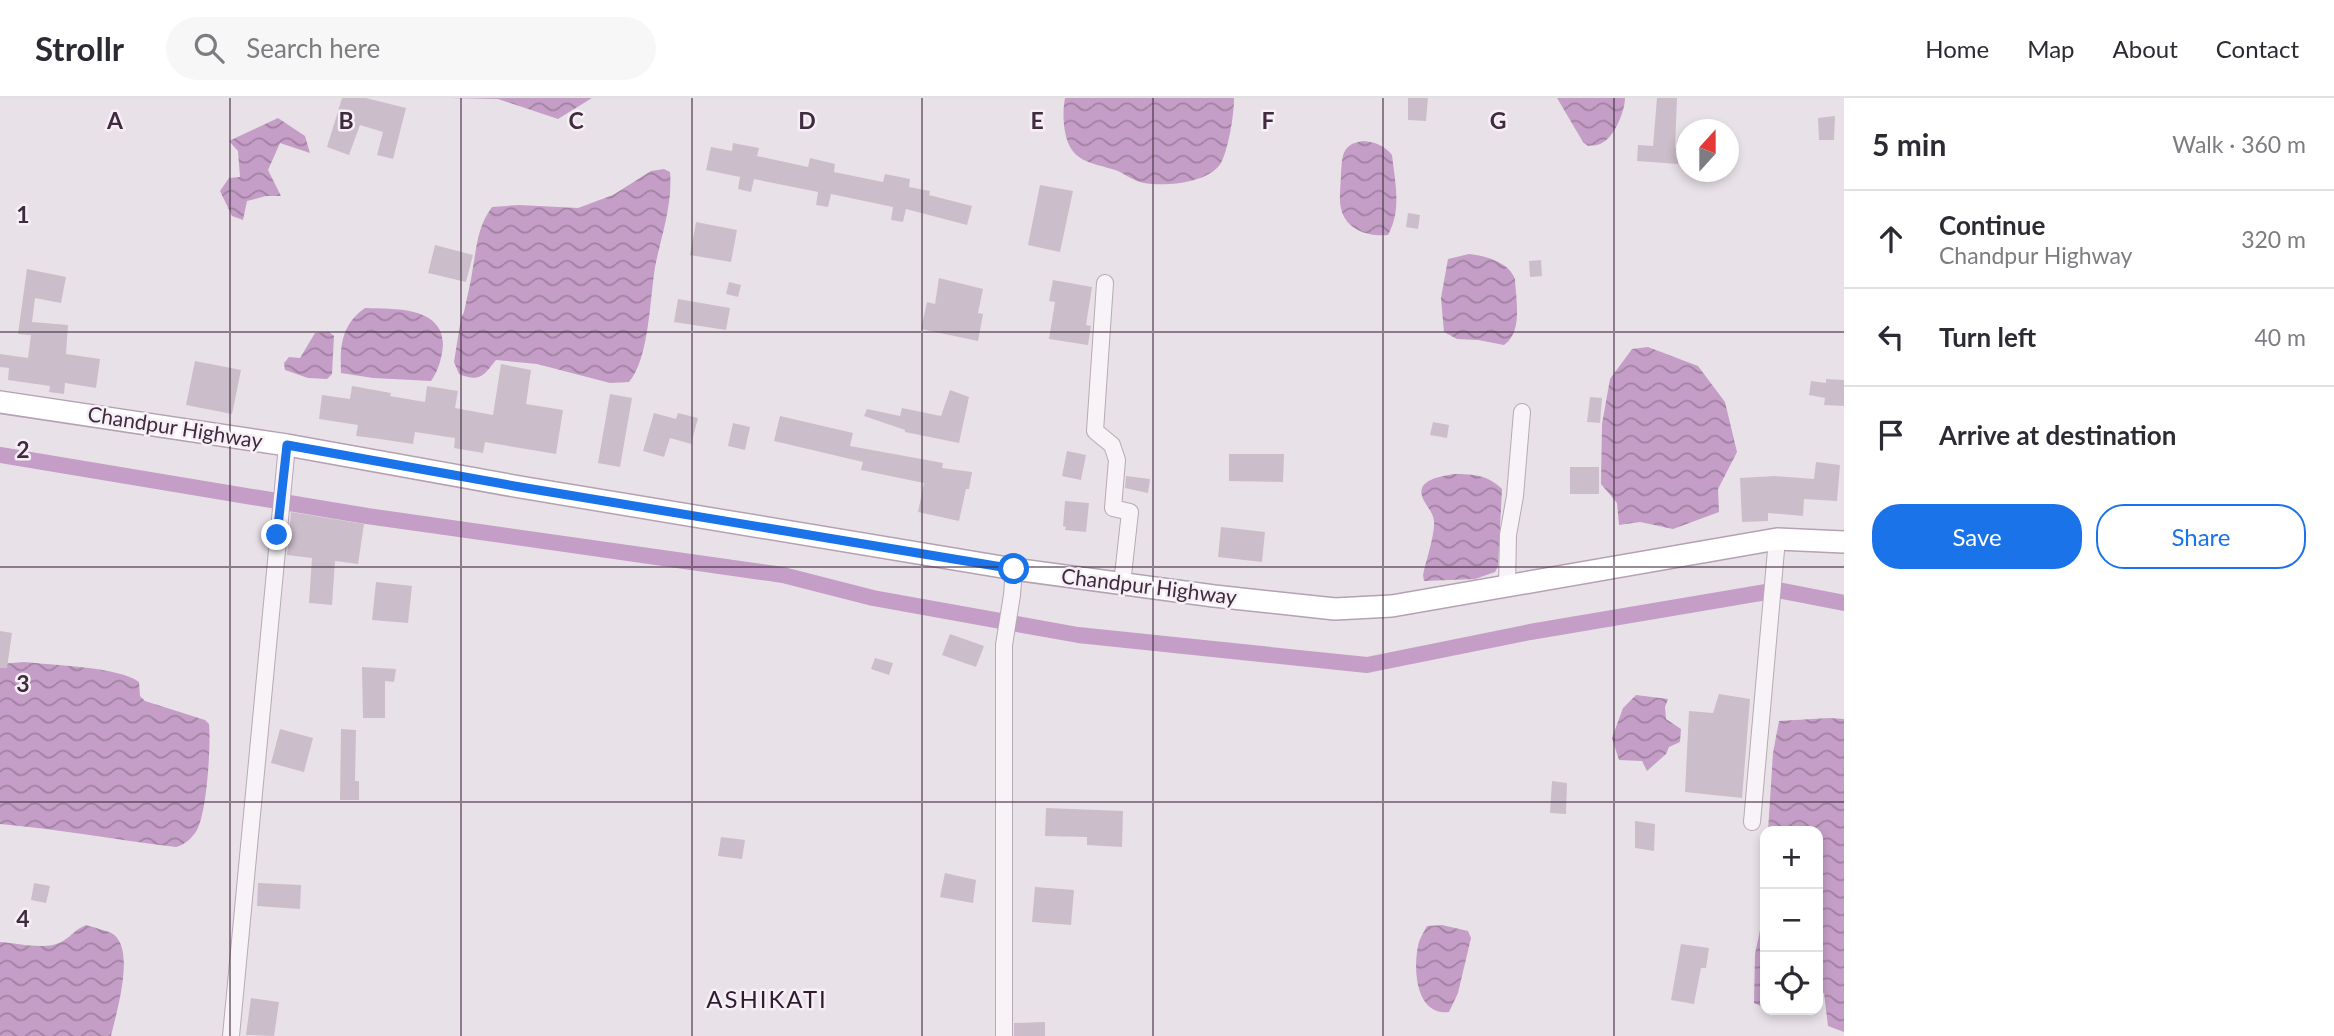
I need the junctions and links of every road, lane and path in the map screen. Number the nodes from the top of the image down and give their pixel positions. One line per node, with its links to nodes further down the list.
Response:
1 (1105, 283): 8 (street)
2 (0, 402): 4 (main road, Chandpur Highway)
3 (1522, 412): 9 (street)
4 (287, 445): 7 (main road, Chandpur Highway); 11 (street)
5 (1844, 542): 6 (main road, Chandpur Highway)
6 (1777, 548): 9 (main road, Chandpur Highway); 10 (street)
7 (1014, 569): 8 (main road, Chandpur Highway); 12 (street)
8 (1122, 584): 9 (main road, Chandpur Highway)
9 (1507, 586)
10 (1752, 822)
11 (231, 1036)
12 (1004, 1036)

